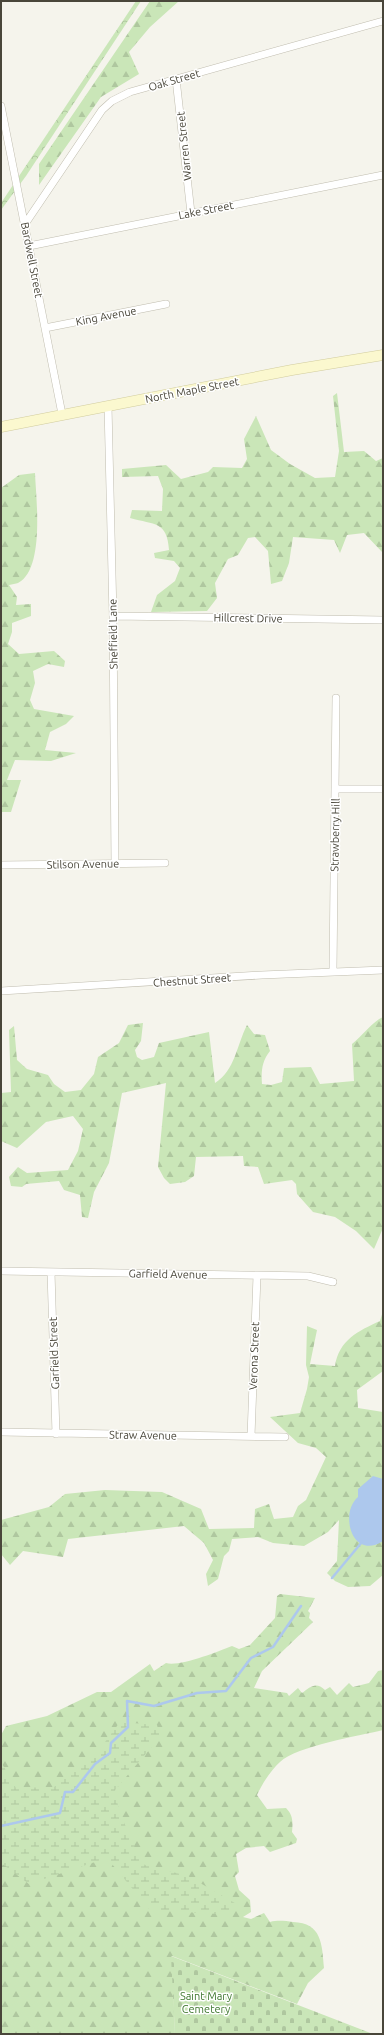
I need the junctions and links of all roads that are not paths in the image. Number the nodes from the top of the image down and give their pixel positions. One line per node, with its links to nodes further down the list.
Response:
1 (383, 21): 2 (street, Oak Street)
2 (176, 79): 5 (street, Warren Street); 6 (street, Oak Street)
3 (1, 106): 6 (street, Bardwell Street)
4 (383, 175): 5 (street, Lake Street)
5 (191, 213): 7 (street, Lake Street)
6 (25, 224): 7 (street, Bardwell Street)
7 (29, 246): 9 (street, Bardwell Street)
8 (166, 304): 9 (street, King Avenue)
9 (46, 328): 12 (street, Bardwell Street)
10 (383, 355): 11 (main road, North Maple Street)
11 (108, 406): 12 (main road, North Maple Street); 14 (street, Sheffield Lane)
12 (62, 414): 13 (main road, North Maple Street)
13 (1, 427)
14 (113, 616): 15 (street, Hillcrest Drive); 19 (street, Sheffield Lane)
15 (383, 620)
16 (336, 698): 17 (street, Strawberry Hill)
17 (335, 789): 18 (street); 23 (street, Strawberry Hill)
18 (383, 790)
19 (115, 863): 20 (street, Stilson Avenue); 21 (street, Stilson Avenue)
20 (165, 863)
21 (1, 865)
22 (383, 970): 23 (street, Chestnut Street)
23 (333, 972): 24 (street, Chestnut Street)
24 (1, 991)
25 (1, 1270): 26 (street, Garfield Avenue)
26 (51, 1272): 27 (street, Garfield Avenue); 30 (street, Garfield Street)
27 (257, 1276): 28 (street, Garfield Avenue); 31 (street, Verona Street)
28 (333, 1282)
29 (1, 1432): 30 (street, Straw Avenue)
30 (56, 1434): 31 (street, Straw Avenue)
31 (251, 1436): 32 (street, Straw Avenue)
32 (285, 1437)

